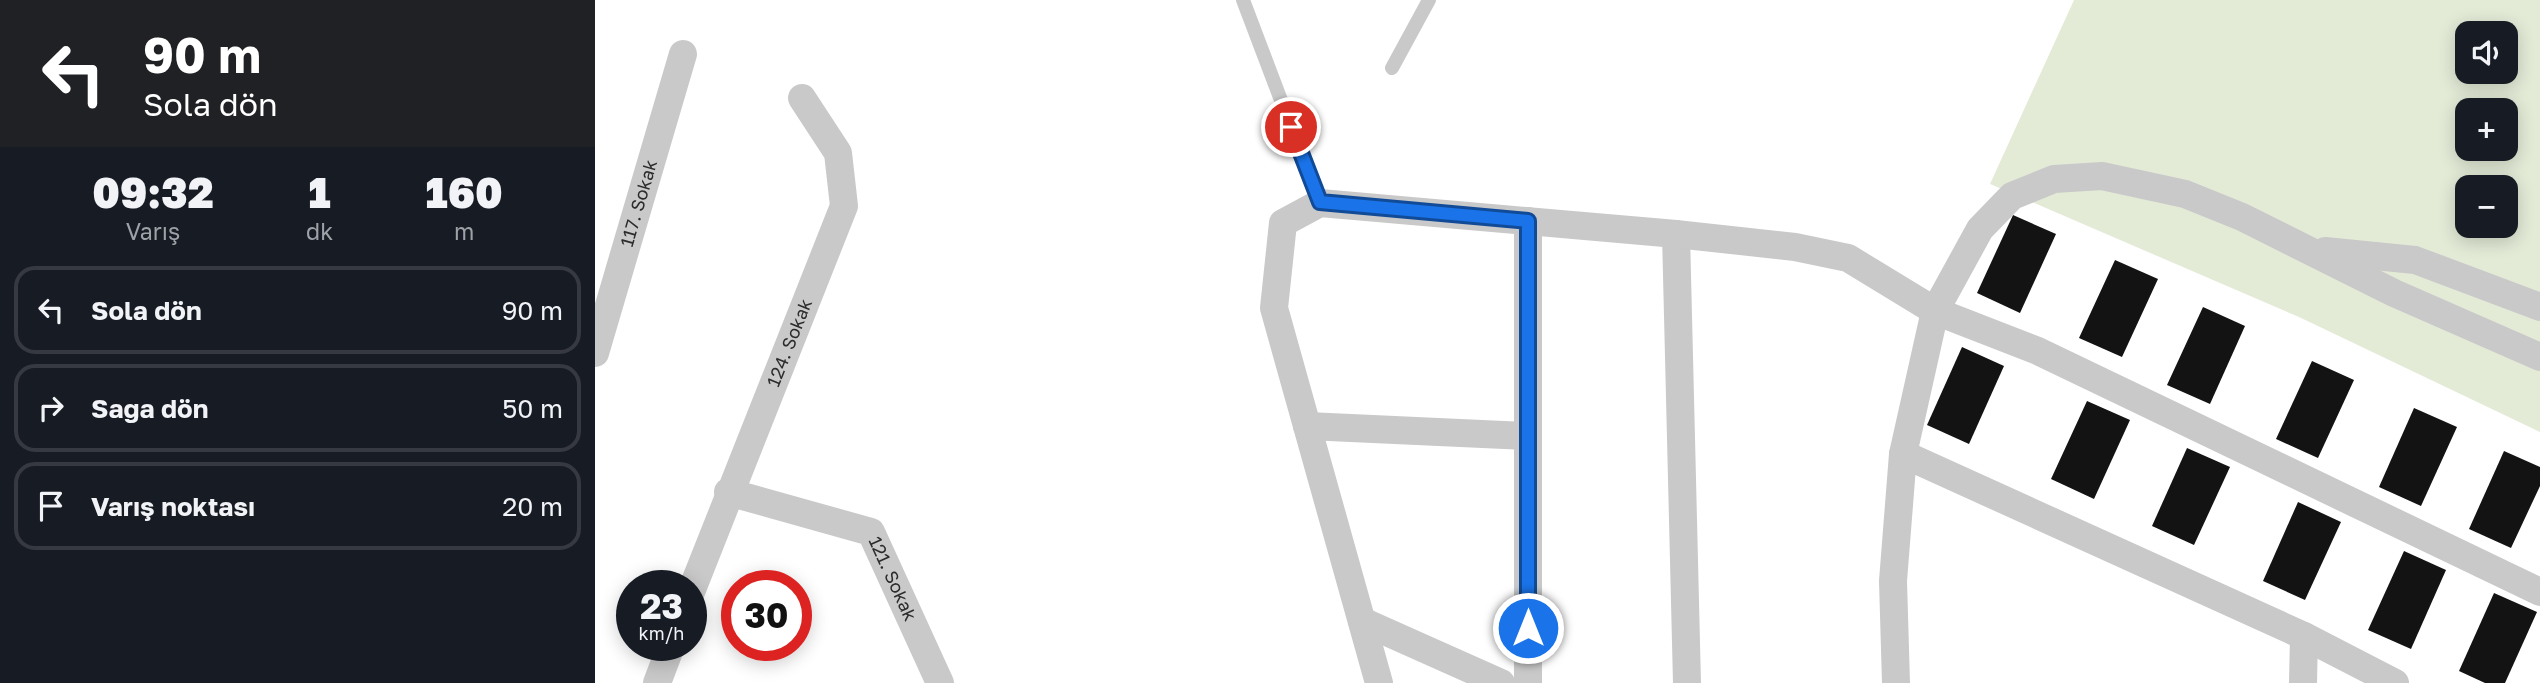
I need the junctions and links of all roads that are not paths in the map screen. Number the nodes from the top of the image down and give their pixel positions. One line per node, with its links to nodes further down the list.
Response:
1 (1243, 0): 6 (lane)
2 (1429, 0): 4 (lane)
3 (683, 54): 12 (street, 117. Sokak)
4 (1392, 68)
5 (802, 98): 17 (street, 124. Sokak)
6 (1320, 202): 7 (street); 14 (street)
7 (1528, 221): 8 (street); 15 (street)
8 (1676, 234): 11 (street); 28 (street)
9 (2308, 250): 10 (street); 11 (street); 13 (street)
10 (2540, 307)
11 (1935, 311): 16 (street); 19 (street)
12 (595, 353)
13 (2540, 357)
14 (1307, 426): 15 (street); 20 (street)
15 (1528, 436): 27 (street)
16 (1903, 454): 21 (street); 29 (street)
17 (728, 492): 18 (street, 124. Sokak); 24 (street, 121. Sokak)
18 (699, 570)
19 (2540, 592)
20 (1362, 621): 25 (street); 26 (street)
21 (2304, 636): 30 (street); 31 (street)
22 (665, 661): 23 (street)
23 (657, 683)
24 (940, 683)
25 (1379, 683)
26 (1501, 683)
27 (1528, 683)
28 (1687, 683)
29 (1896, 683)
30 (2303, 683)
31 (2395, 683)

